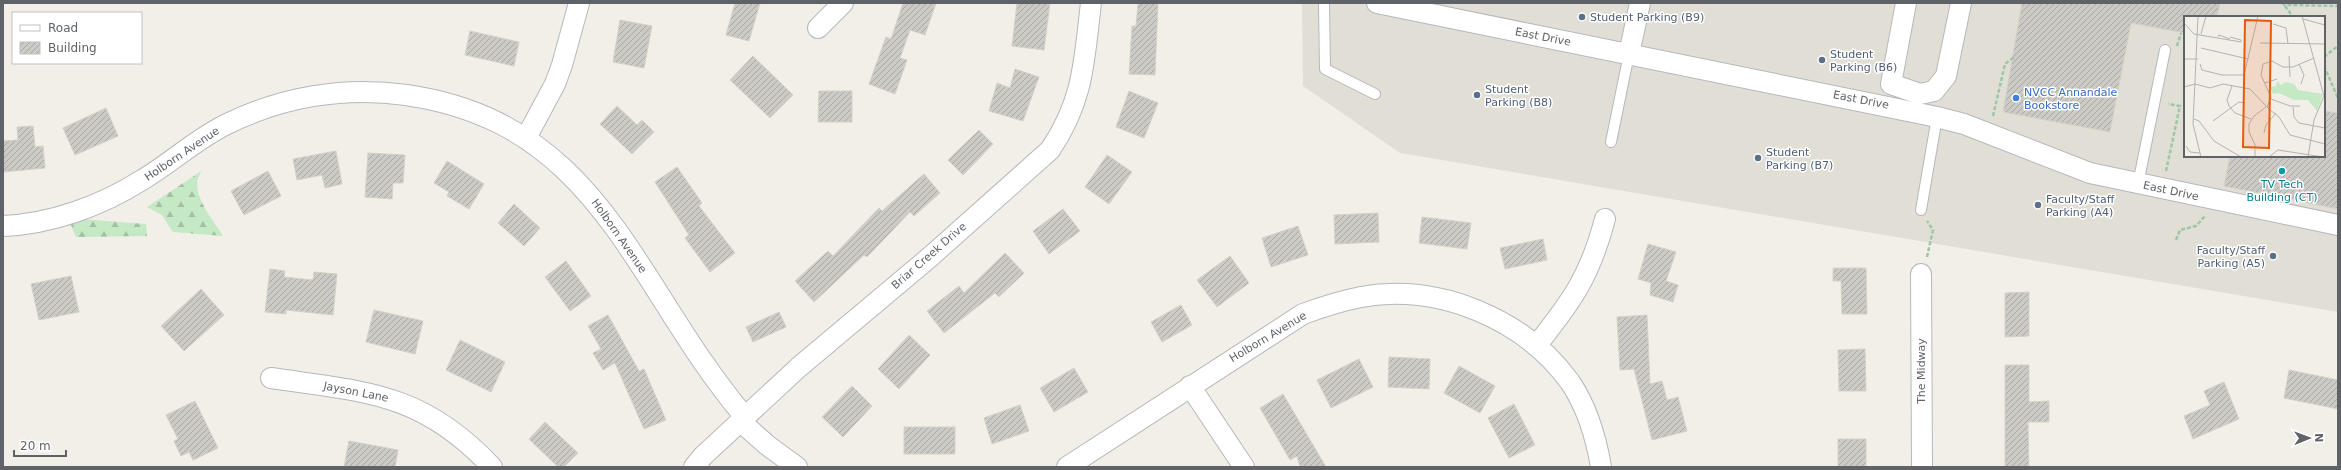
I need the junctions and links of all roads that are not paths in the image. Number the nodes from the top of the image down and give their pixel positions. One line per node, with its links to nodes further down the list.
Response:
1 (580, 3): 17 (street)
2 (843, 3): 9 (street)
3 (1091, 3): 28 (street, Briar Creek Drive)
4 (1324, 3): 14 (lane)
5 (1377, 3): 11 (street, East Drive)
6 (1640, 3): 11 (street)
7 (1906, 3): 12 (street)
8 (1962, 3): 13 (street)
9 (818, 28)
10 (2165, 50): 19 (lane)
11 (1629, 54): 15 (street, East Drive); 18 (lane)
12 (1891, 84): 13 (street); 15 (street)
13 (1934, 91): 16 (street)
14 (1375, 94)
15 (1885, 105): 16 (street, East Drive)
16 (1937, 117): 19 (street, East Drive); 20 (lane)
17 (526, 138): 23 (street, Holborn Avenue); 28 (street, Holborn Avenue)
18 (1611, 142)
19 (2138, 184): 22 (street, East Drive)
20 (1920, 210)
21 (1605, 219): 25 (street)
22 (2338, 225)
23 (3, 226)
24 (1921, 274): 35 (street, The Midway)
25 (1536, 346): 27 (street, Holborn Avenue); 34 (street, Holborn Avenue)
26 (271, 378): 29 (street, Jayson Lane)
27 (1190, 386): 32 (street, Holborn Avenue); 33 (street)
28 (742, 419): 30 (street, Briar Creek Drive); 31 (street, Holborn Avenue)
29 (492, 467)
30 (694, 467)
31 (797, 467)
32 (1067, 467)
33 (1244, 467)
34 (1601, 467)
35 (1922, 467)

